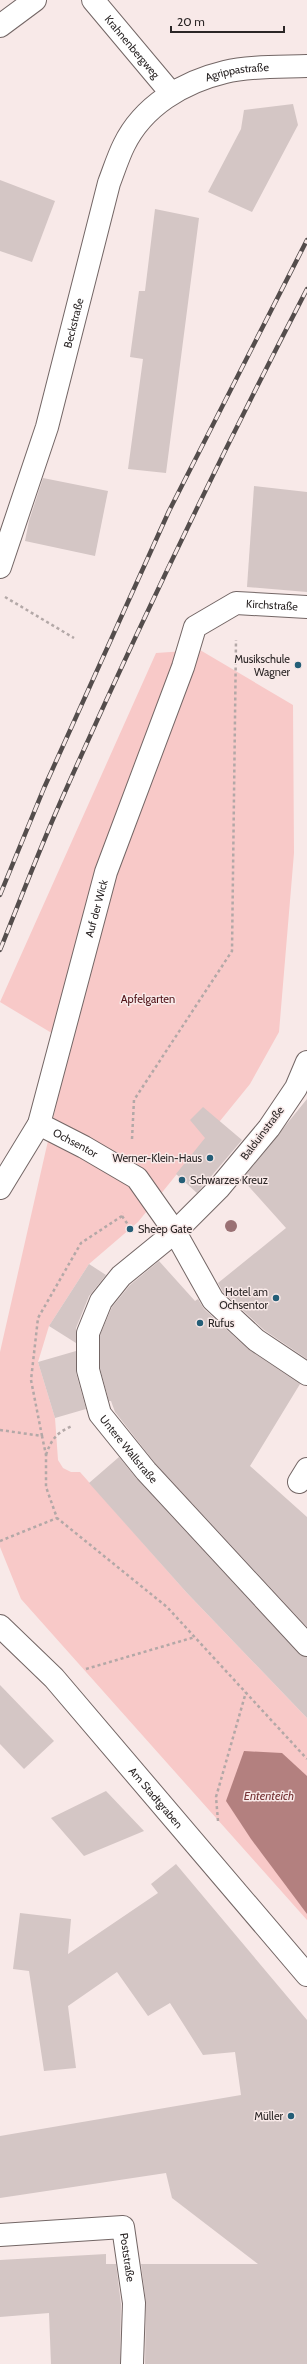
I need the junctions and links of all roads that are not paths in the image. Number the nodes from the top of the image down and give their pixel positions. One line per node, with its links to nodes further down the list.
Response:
1 (35, 0): 3 (street)
2 (93, 0): 5 (street, Krahnenbergweg)
3 (0, 26)
4 (307, 66): 5 (street, Agrippastraße)
5 (171, 93): 6 (street, Beckstraße)
6 (0, 567)
7 (307, 607): 8 (street, Kirchstraße)
8 (195, 627): 10 (street, Auf der Wick)
9 (307, 1062): 12 (street, Balduinstraße)
10 (39, 1124): 11 (street, Auf der Wick); 12 (street, Ochsentor)
11 (0, 1188)
12 (175, 1232): 13 (street, Ochsentor); 15 (street, Untere Wallstraße)
13 (307, 1374)
14 (0, 1626): 16 (street, Am Stadtgraben)
15 (307, 1645)
16 (307, 1975)
17 (0, 2235): 18 (street, Poststraße)
18 (132, 2364)

